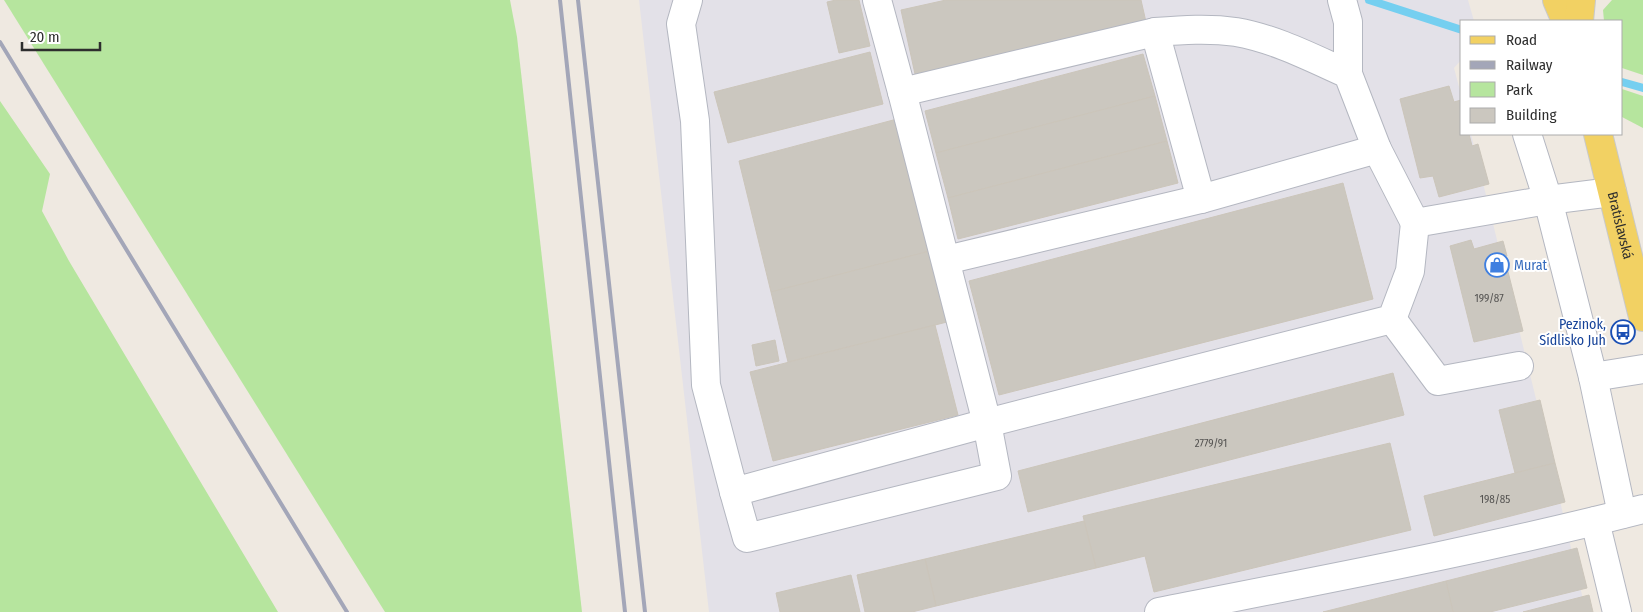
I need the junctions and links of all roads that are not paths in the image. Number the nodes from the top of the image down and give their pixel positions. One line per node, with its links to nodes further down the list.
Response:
1 (688, 0): 25 (lane)
2 (877, 0): 10 (lane)
3 (1557, 0): 6 (main road)
4 (1581, 0): 7 (main road)
5 (1345, 11): 9 (lane)
6 (1566, 20)
7 (1579, 20)
8 (1155, 32): 9 (lane); 10 (lane); 15 (lane)
9 (1348, 74): 13 (lane)
10 (902, 92): 18 (lane)
11 (1527, 135): 16 (lane)
12 (1598, 135): 14 (main road, Bratislavská)
13 (1377, 150): 15 (lane); 17 (lane)
14 (1612, 192): 16 (lane); 19 (main road, Bratislavská)
15 (1201, 198): 18 (lane)
16 (1548, 200): 17 (lane); 23 (lane)
17 (1415, 223): 20 (lane)
18 (946, 260): 24 (lane)
19 (1643, 318)
20 (1392, 320): 21 (lane); 24 (lane)
21 (1519, 366)
22 (1643, 369): 23 (lane)
23 (1593, 377): 26 (lane)
24 (987, 423): 25 (lane); 25 (lane)
25 (734, 492)
26 (1632, 512): 27 (lane)
27 (1595, 521): 28 (lane); 29 (lane)
28 (1159, 612)
29 (1617, 612)

